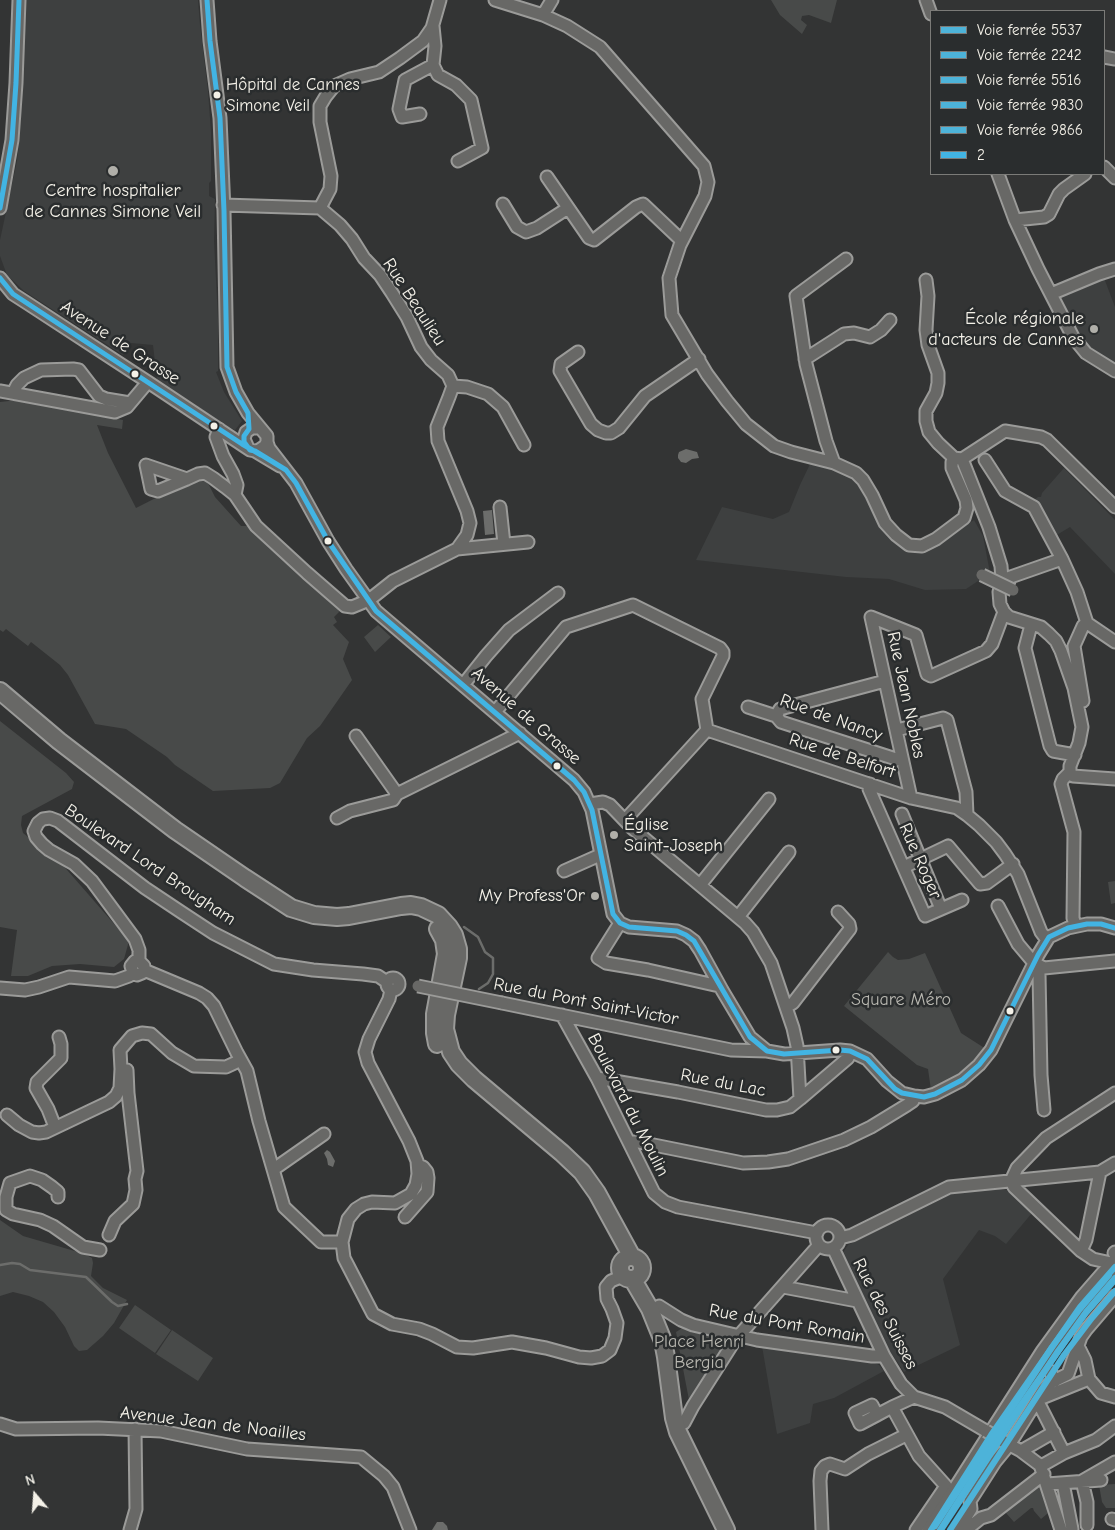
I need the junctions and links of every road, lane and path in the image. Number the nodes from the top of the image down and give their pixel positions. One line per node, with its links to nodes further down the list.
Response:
1 (18, 0): 18 (street)
2 (207, 0): 17 (street)
3 (440, 0): 7 (street)
4 (495, 0): 6 (street)
5 (552, 0): 6 (street)
6 (543, 15): 22 (street)
7 (433, 26): 8 (street); 19 (street)
8 (433, 65): 9 (street); 10 (street)
9 (420, 114)
10 (458, 161)
11 (1105, 168): 15 (street)
12 (998, 175): 21 (street)
13 (1084, 175): 21 (street)
14 (547, 177): 20 (street)
15 (1115, 178)
16 (503, 204): 20 (street)
17 (223, 205): 19 (street); 39 (street)
18 (0, 208)
19 (320, 208): 34 (street, Rue Beaulieu)
20 (568, 208): 22 (street)
21 (1015, 220): 27 (street)
22 (682, 241): 30 (street)
23 (846, 259): 31 (street)
24 (1115, 269): 27 (street)
25 (0, 278): 33 (street, Avenue de Grasse)
26 (926, 280): 43 (street)
27 (1052, 294): 32 (street)
28 (890, 320): 31 (street)
29 (578, 352): 30 (street)
30 (699, 359): 45 (street)
31 (805, 359): 45 (street)
32 (1115, 371)
33 (148, 382): 37 (street); 38 (street, Avenue de Grasse)
34 (453, 386): 41 (street); 53 (street)
35 (0, 391): 36 (street)
36 (12, 393): 37 (street); 37 (street)
37 (130, 403)
38 (222, 431): 39 (street, Avenue de Grasse); 42 (street, Avenue de Grasse); 48 (street)
39 (251, 431): 40 (street); 42 (street)
40 (267, 442): 42 (street); 46 (street)
41 (524, 444)
42 (252, 449): 46 (street, Avenue de Grasse)
43 (958, 458): 45 (street); 50 (street); 56 (street)
44 (985, 460): 54 (street)
45 (834, 463)
46 (286, 470): 59 (street, Avenue de Grasse)
47 (186, 479): 48 (street)
48 (235, 494): 59 (street)
49 (500, 507): 52 (street)
50 (1115, 507)
51 (528, 542): 52 (street)
52 (504, 544): 53 (street)
53 (457, 549): 59 (street)
54 (1062, 560): 56 (street); 61 (street)
55 (982, 575): 57 (street, bridge)
56 (1002, 580): 60 (street)
57 (1013, 590)
58 (558, 593): 65 (street)
59 (369, 600): 65 (street, Avenue de Grasse)
60 (1004, 612): 62 (street); 64 (street, Rue Jean Nobles)
61 (1087, 623): 63 (street); 71 (street)
62 (1031, 625): 71 (street); 76 (street)
63 (1115, 642)
64 (885, 681): 70 (street); 73 (street, Rue Jean Nobles)
65 (463, 685): 69 (street, Avenue de Grasse)
66 (0, 691): 141 (highway)
67 (0, 705): 141 (highway)
68 (748, 707): 70 (street, Rue de Nancy)
69 (495, 712): 72 (street); 74 (street, Avenue de Grasse)
70 (776, 716): 77 (street, Rue de Nancy)
71 (1082, 727): 76 (street)
72 (707, 730): 80 (street, Rue de Belfort); 88 (street)
73 (897, 730): 77 (street, Rue Jean Nobles); 86 (street)
74 (520, 733): 81 (street); 84 (street, Avenue de Grasse)
75 (356, 736): 81 (street)
76 (1075, 755): 78 (street)
77 (902, 761): 82 (street, Rue Jean Nobles)
78 (1070, 772): 79 (street); 102 (street)
79 (1115, 779)
80 (870, 784): 82 (street, Rue de Belfort); 93 (street, Rue Roger)
81 (397, 794): 87 (street)
82 (911, 798): 86 (street, Rue de Belfort)
83 (769, 799): 95 (street)
84 (590, 804): 88 (street); 90 (street, Avenue de Grasse)
85 (902, 814): 91 (street)
86 (967, 815): 92 (street, Rue de Belfort)
87 (337, 818)
88 (625, 820): 95 (street)
89 (789, 852): 100 (street)
90 (600, 855): 94 (street); 101 (street, Avenue de Grasse)
91 (920, 859): 92 (street); 93 (street); 98 (street)
92 (1013, 864): 104 (street, Rue de Belfort)
93 (904, 867): 98 (street, Rue Roger)
94 (564, 872)
95 (700, 885): 100 (street)
96 (962, 900): 98 (street, Rue Roger)
97 (998, 906): 106 (street)
98 (941, 910)
99 (838, 912): 111 (street)
100 (738, 917): 111 (street)
101 (620, 923): 109 (street); 109 (street)
102 (1074, 925): 103 (street); 104 (street)
103 (1115, 928)
104 (1047, 940): 106 (street)
105 (1115, 962): 106 (street)
106 (1034, 963): 121 (street); 123 (street)
107 (142, 965): 108 (street, Boulevard Lord Brougham); 110 (street); 118 (street)
108 (392, 985): 112 (street, Rue du Pont Saint-Victor, bridge); 129 (street)
109 (719, 986): 115 (street)
110 (0, 988)
111 (786, 1007): 117 (street)
112 (562, 1015): 115 (street, Rue du Pont Saint-Victor); 119 (street, Boulevard du Moulin)
113 (59, 1037): 125 (street)
114 (125, 1044): 118 (street); 125 (street); 135 (street)
115 (767, 1051): 117 (street)
116 (850, 1051): 117 (street); 121 (street); 122 (street, Rue du Lac)
117 (797, 1054): 122 (street)
118 (241, 1060): 130 (street)
119 (597, 1078): 122 (street, Rue du Lac); 127 (street, Boulevard du Moulin)
120 (1115, 1093): 132 (street)
121 (914, 1096): 127 (street)
122 (800, 1099)
123 (1044, 1110)
124 (7, 1115): 125 (street)
125 (54, 1127)
126 (324, 1134): 130 (street)
127 (629, 1142): 136 (street, Boulevard du Moulin)
128 (1115, 1163): 131 (street)
129 (418, 1165): 134 (street); 137 (street)
130 (274, 1169): 137 (street)
131 (1100, 1172): 132 (street); 140 (street)
132 (1011, 1181): 138 (street); 140 (street)
133 (58, 1197): 139 (street)
134 (404, 1217)
135 (108, 1236)
136 (818, 1239): 138 (street); 138 (street); 143 (street)
137 (342, 1242): 141 (street)
138 (836, 1243): 144 (street, Rue des Suisses)
139 (100, 1250)
140 (1081, 1251): 142 (street)
141 (632, 1267): 145 (highway); 156 (highway)
142 (1109, 1268): 147 (street); 149 (highway)
143 (782, 1287): 144 (street); 146 (street)
144 (858, 1301): 148 (street, Rue des Suisses)
145 (659, 1306): 146 (street, Rue du Pont Romain); 156 (highway)
146 (739, 1335): 148 (street, Rue du Pont Romain); 156 (street)
147 (1078, 1346): 150 (street); 151 (street)
148 (884, 1356): 152 (street, Rue des Suisses)
149 (1041, 1366): 151 (street); 178 (highway); 179 (highway)
150 (1089, 1379): 153 (street); 154 (street)
151 (1055, 1381): 154 (street)
152 (914, 1396): 155 (street); 163 (street, Rue des Suisses, bridge)
153 (1115, 1397)
154 (1037, 1400): 161 (street); 163 (street)
155 (892, 1407): 157 (street); 162 (street)
156 (683, 1411): 175 (highway)
157 (877, 1415)
158 (0, 1424): 160 (street, Avenue Jean de Noailles)
159 (1115, 1426): 165 (street)
160 (135, 1429): 173 (street); 174 (street, Avenue Jean de Noailles)
161 (1054, 1432): 164 (street); 165 (street)
162 (906, 1435): 176 (street); 177 (street)
163 (1008, 1444): 164 (street, Rue des Suisses); 180 (street)
164 (1021, 1451): 167 (street, Rue des Suisses)
165 (1064, 1453): 167 (street)
166 (1115, 1462): 169 (street)
167 (1044, 1475): 170 (street); 172 (street); 181 (street)
168 (1101, 1480): 169 (street)
169 (1082, 1481): 170 (street); 171 (street)
170 (1063, 1482): 172 (street)
171 (1087, 1525)
172 (1066, 1529)
173 (130, 1530)
174 (410, 1530)
175 (726, 1530)
176 (822, 1530)
177 (916, 1530)
178 (931, 1530)
179 (941, 1530)
180 (958, 1530)
181 (966, 1530)

